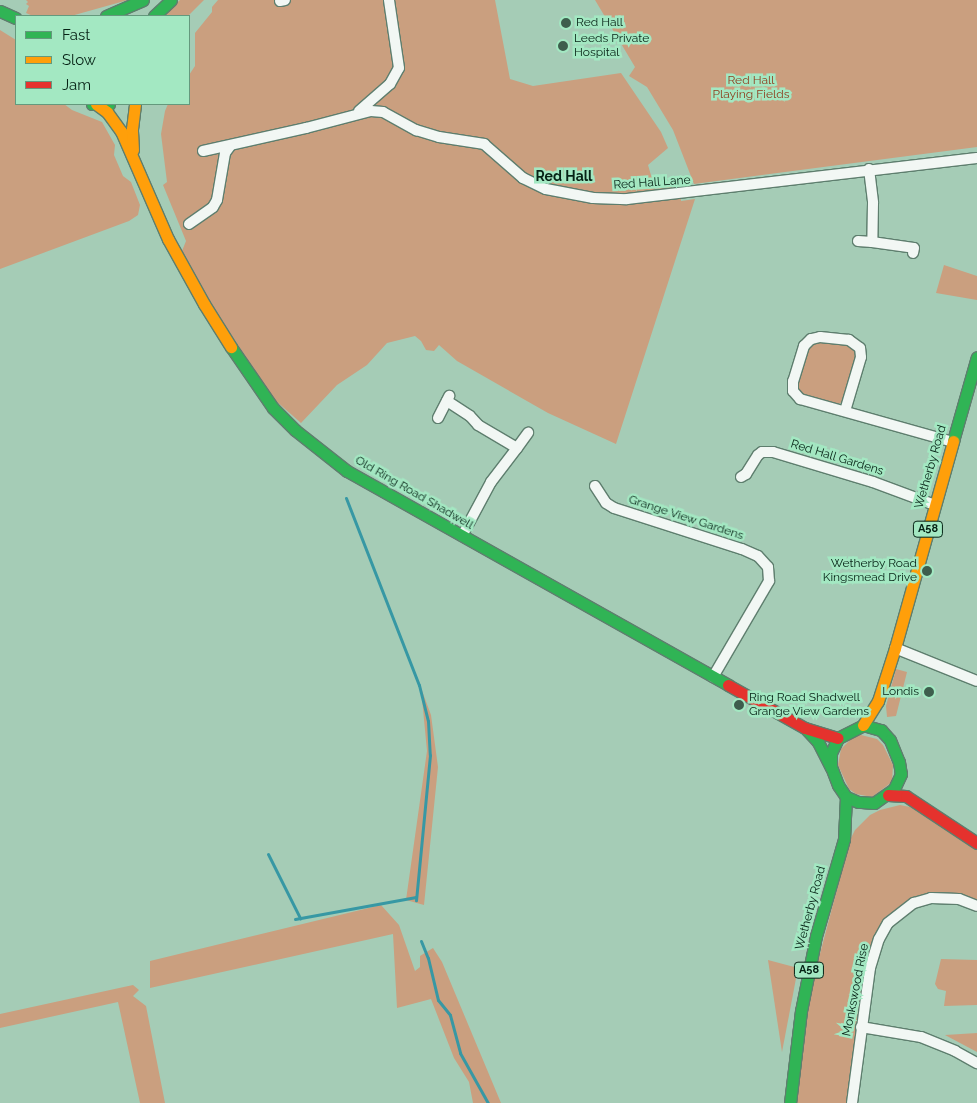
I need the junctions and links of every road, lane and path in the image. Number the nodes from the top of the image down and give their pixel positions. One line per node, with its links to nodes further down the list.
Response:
1 (143, 0): 5 (main road)
2 (171, 0): 6 (main road)
3 (389, 0): 11 (street)
4 (2, 12): 7 (main road); 8 (main road)
5 (108, 15)
6 (155, 15)
7 (15, 18)
8 (15, 23)
9 (97, 105): 14 (main road, Old Ring Road Shadwell)
10 (134, 105): 14 (main road, Old Ring Road Shadwell)
11 (352, 115): 12 (street, Red Hall Lane); 16 (street, Red Hall Lane)
12 (230, 146): 13 (street, Red Hall Lane); 17 (street)
13 (203, 151)
14 (133, 155): 30 (main road, Old Ring Road Shadwell)
15 (977, 158): 16 (street, Red Hall Lane)
16 (869, 170): 19 (street)
17 (189, 224)
18 (858, 241): 19 (street)
19 (872, 242): 20 (street)
20 (913, 253)
21 (977, 357): 25 (main road, Wetherby Road / A58)
22 (845, 412): 22 (street); 25 (street)
23 (438, 418): 26 (street)
24 (528, 433): 26 (street)
25 (953, 442): 29 (main road, Wetherby Road / A58)
26 (517, 448): 30 (street)
27 (741, 477): 29 (street, Red Hall Gardens)
28 (595, 486): 32 (street, Grange View Gardens)
29 (934, 505): 31 (main road, Wetherby Road / A58)
30 (462, 536): 32 (main road, Old Ring Road Shadwell)
31 (895, 648): 33 (street); 34 (main road, Wetherby Road / A58)
32 (713, 677): 36 (main road, Old Ring Road Shadwell)
33 (977, 681)
34 (878, 701): 35 (main road, A58); 37 (main road, A58)
35 (863, 725): 37 (main road); 38 (main road)
36 (805, 728): 38 (main road, Old Ring Road Shadwell); 39 (main road, Old Ring Road Shadwell)
37 (884, 733): 40 (main road, A58)
38 (838, 738): 39 (main road)
39 (831, 767): 42 (main road)
40 (901, 774): 41 (main road, A58); 44 (main road)
41 (888, 795): 43 (main road, A58); 44 (main road)
42 (846, 797): 43 (main road); 45 (main road, A58)
43 (874, 803): 45 (main road, A58)
44 (922, 805): 46 (main road)
45 (844, 839): 50 (main road, Wetherby Road / A58)
46 (977, 842)
47 (977, 906): 48 (street, Monkswood Rise)
48 (861, 1027): 49 (street); 51 (street, Monkswood Rise)
49 (977, 1063)
50 (790, 1103)
51 (852, 1103)

